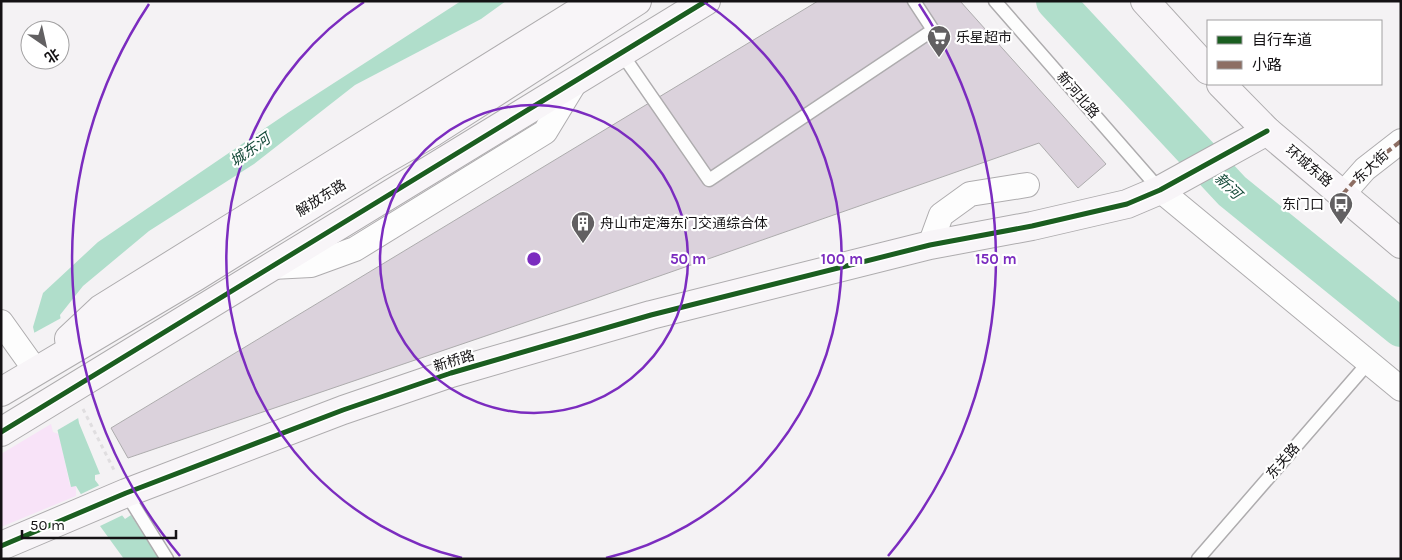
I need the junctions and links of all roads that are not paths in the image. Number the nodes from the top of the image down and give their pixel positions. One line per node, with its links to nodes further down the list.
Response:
1 (596, 1): 21 (street)
2 (637, 1): 7 (street, 解放东路)
3 (706, 1): 8 (street)
4 (914, 1): 8 (lane)
5 (995, 1): 15 (lane, 新河北路)
6 (1145, 1): 9 (street)
7 (558, 54): 10 (street); 21 (street, 解放东路)
8 (622, 54): 10 (street)
9 (1207, 69)
10 (576, 80): 24 (street)
11 (1222, 85): 12 (street, 环城东路)
12 (1267, 131): 15 (street, 新桥路); 16 (street, 环城东路)
13 (1401, 142): 16 (street, 东大街)
14 (1027, 185): 18 (street)
15 (1160, 190): 18 (street, 新桥路); 20 (street)
16 (1342, 195): 17 (street, 环城东路)
17 (1401, 244)
18 (930, 245): 25 (street, 新桥路)
19 (1, 322): 21 (street)
20 (1368, 363): 22 (street); 28 (lane, 东关路)
21 (36, 371): 23 (street, 解放东路)
22 (1401, 389)
23 (1, 392)
24 (1, 432)
25 (120, 495): 26 (street, 新桥路); 27 (lane)
26 (1, 546)
27 (167, 559)
28 (1198, 559)

